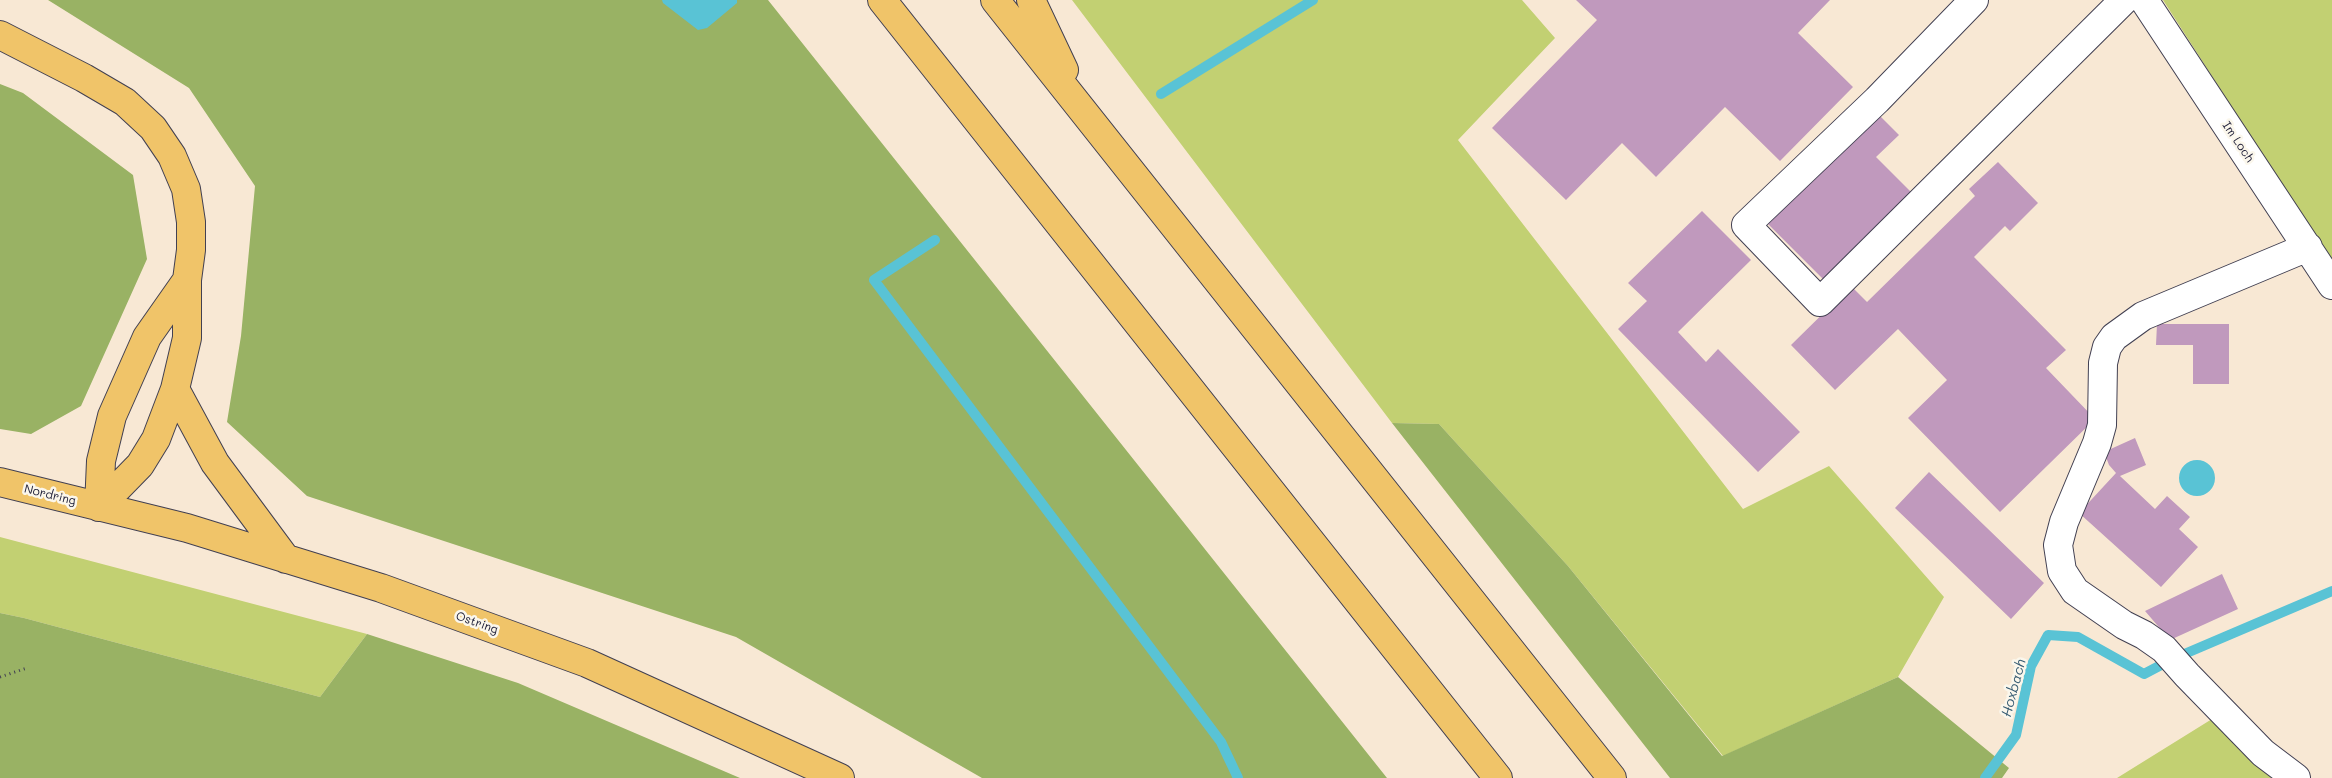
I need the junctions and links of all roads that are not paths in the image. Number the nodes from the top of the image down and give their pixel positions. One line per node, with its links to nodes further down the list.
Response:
1 (882, 0): 17 (main road)
2 (995, 0): 8 (main road)
3 (1031, 0): 8 (main road)
4 (1974, 0): 5 (street)
5 (2124, 0)
6 (2144, 0): 9 (street, Im Loch)
7 (0, 35): 10 (main road)
8 (1084, 112): 18 (main road)
9 (2308, 246): 11 (street, Im Loch); 19 (street)
10 (187, 280): 12 (main road); 14 (main road)
11 (2332, 285)
12 (175, 390): 14 (main road); 15 (main road)
13 (0, 482): 14 (main road, Nordring)
14 (99, 507): 15 (main road, Ostring)
15 (286, 559): 16 (main road, Ostring)
16 (840, 778)
17 (1498, 778)
18 (1612, 778)
19 (2296, 778)

